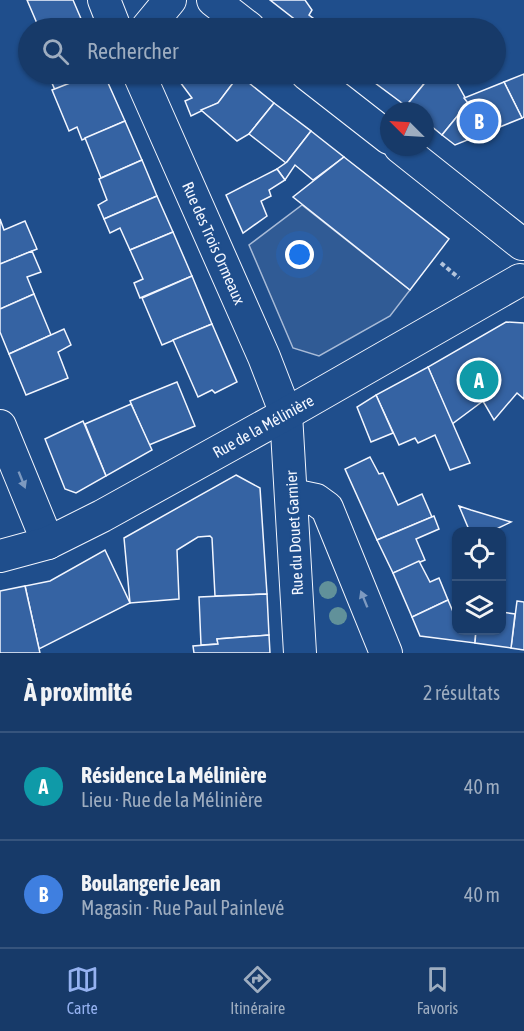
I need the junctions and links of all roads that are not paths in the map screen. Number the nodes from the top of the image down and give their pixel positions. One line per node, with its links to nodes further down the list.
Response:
1 (104, 0): 4 (street)
2 (170, 0): 5 (street)
3 (213, 0): 6 (street)
4 (111, 18)
5 (155, 18)
6 (236, 18)
7 (143, 84): 13 (street, Rue des Trois Ormeaux)
8 (320, 84): 9 (street)
9 (380, 131)
10 (412, 156): 11 (street)
11 (523, 243): 12 (street)
12 (522, 282): 13 (street, Rue de la Mélinière)
13 (286, 414): 15 (street, Rue du Douet Garnier); 16 (street, Rue de la Mélinière)
14 (0, 426): 16 (street, one-way to 16)
15 (292, 495): 18 (street, Rue du Douet Garnier); 19 (street, one-way to 15)
16 (48, 543): 17 (street, Rue de la Mélinière)
17 (0, 556)
18 (300, 653)
19 (386, 653)

